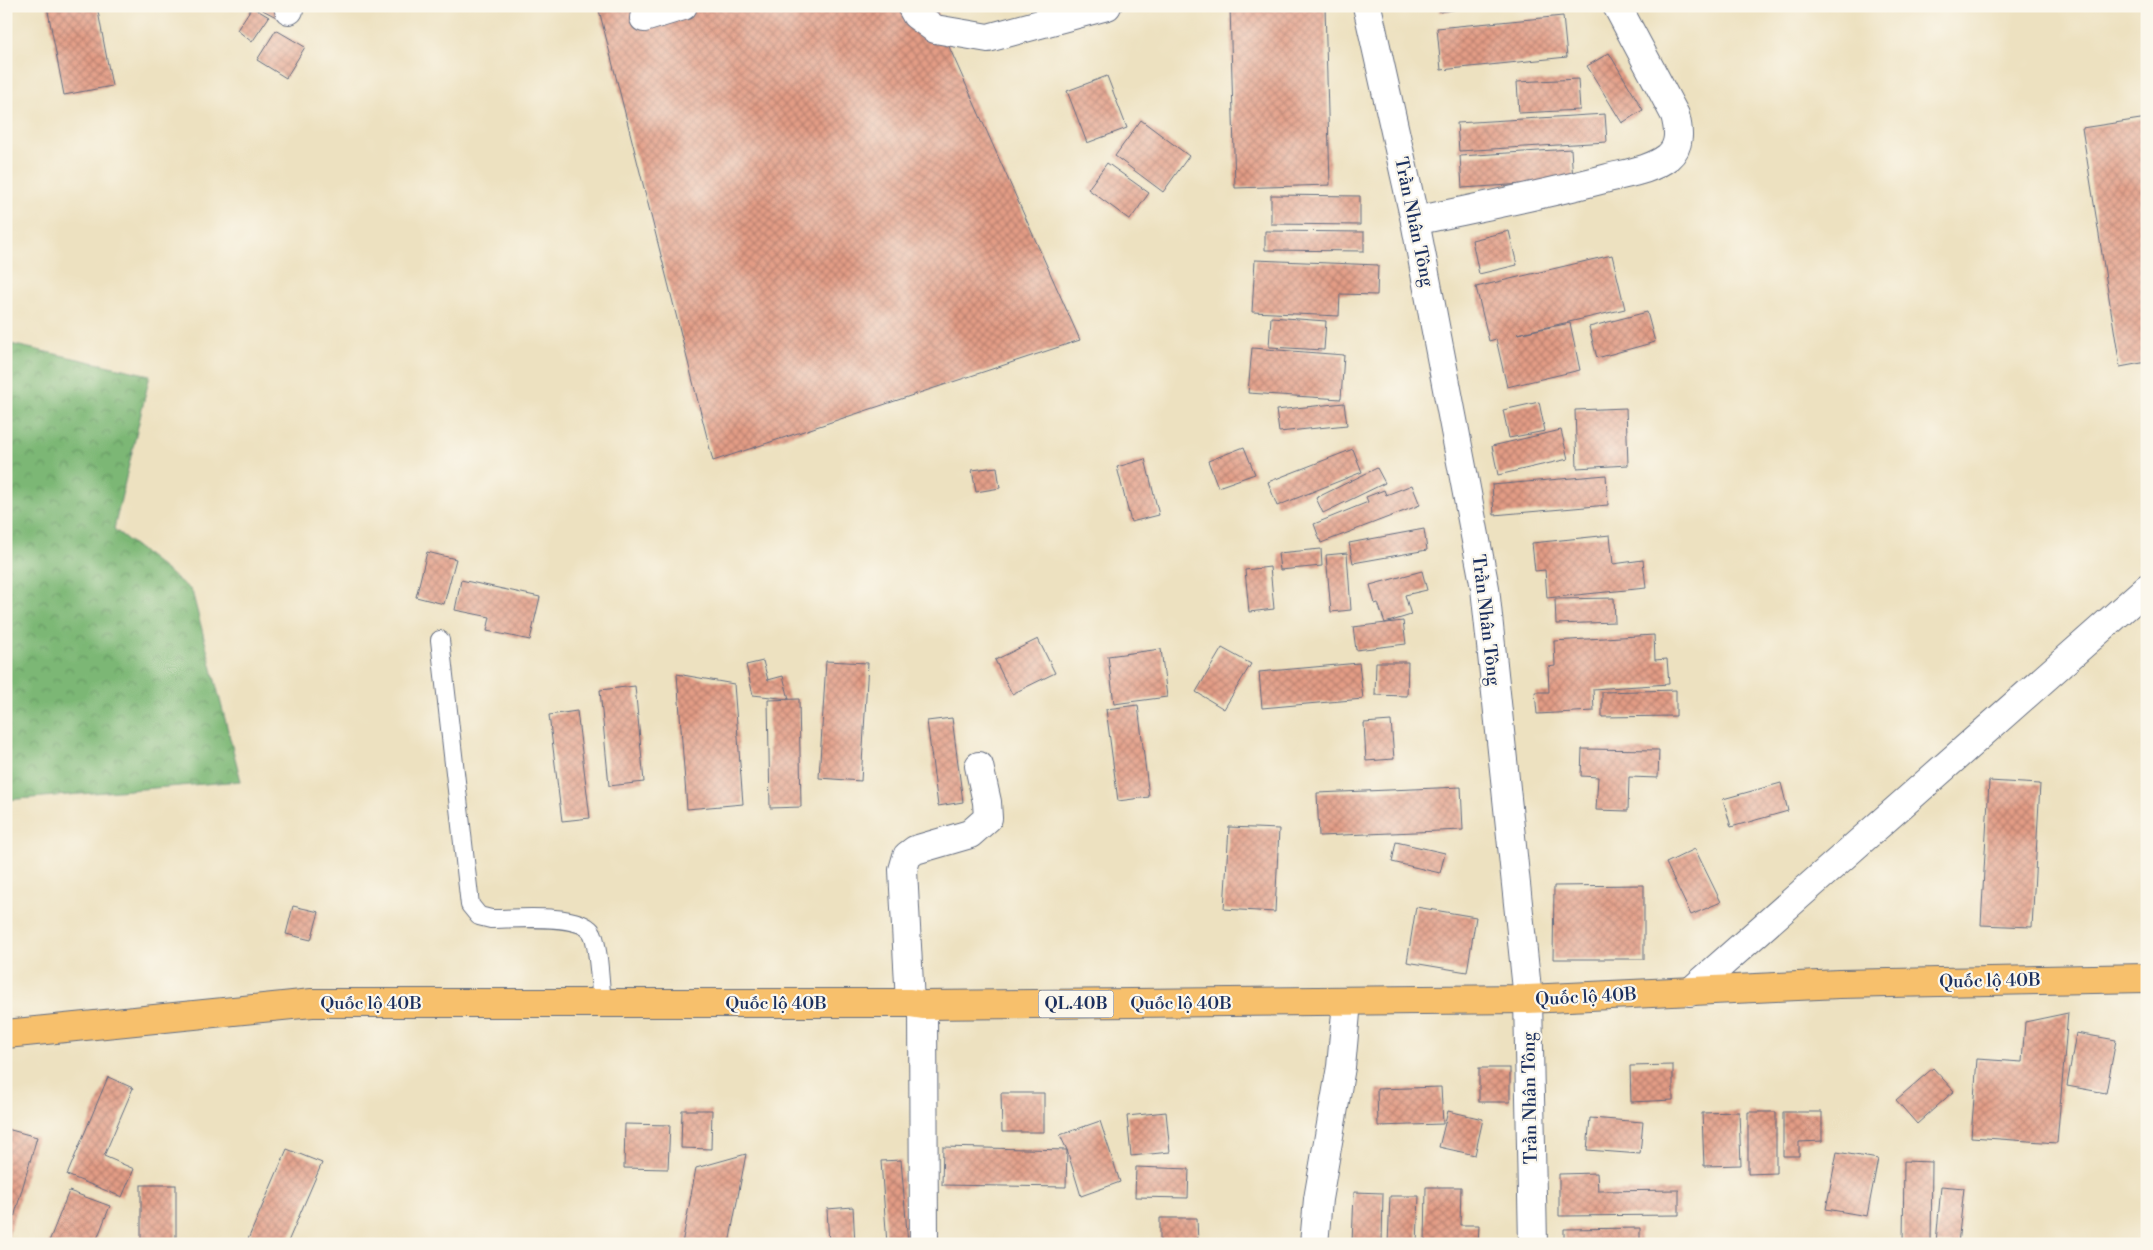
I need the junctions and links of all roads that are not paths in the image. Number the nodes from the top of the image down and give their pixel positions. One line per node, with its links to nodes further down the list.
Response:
1 (683, 6): 6 (street)
2 (911, 6): 3 (street)
3 (1107, 6)
4 (1367, 6): 7 (street, Trần Nhân Tông)
5 (1617, 6): 7 (street)
6 (644, 18)
7 (1415, 222): 13 (street, Trần Nhân Tông)
8 (2147, 588): 12 (street)
9 (440, 640): 15 (lane)
10 (979, 766): 16 (street)
11 (2147, 978): 12 (highway, Quốc lộ 40B / QL.40B)
12 (1690, 992): 13 (highway, Quốc lộ 40B / QL.40B)
13 (1528, 999): 14 (highway, Quốc lộ 40B / QL.40B); 20 (street, Trần Nhân Tông)
14 (1347, 1002): 16 (highway, Quốc lộ 40B / QL.40B); 19 (street)
15 (602, 1003): 16 (highway, Quốc lộ 40B / QL.40B); 17 (highway, Quốc lộ 40B / QL.40B)
16 (917, 1004): 18 (street)
17 (6, 1034)
18 (924, 1244)
19 (1314, 1244)
20 (1533, 1244)

